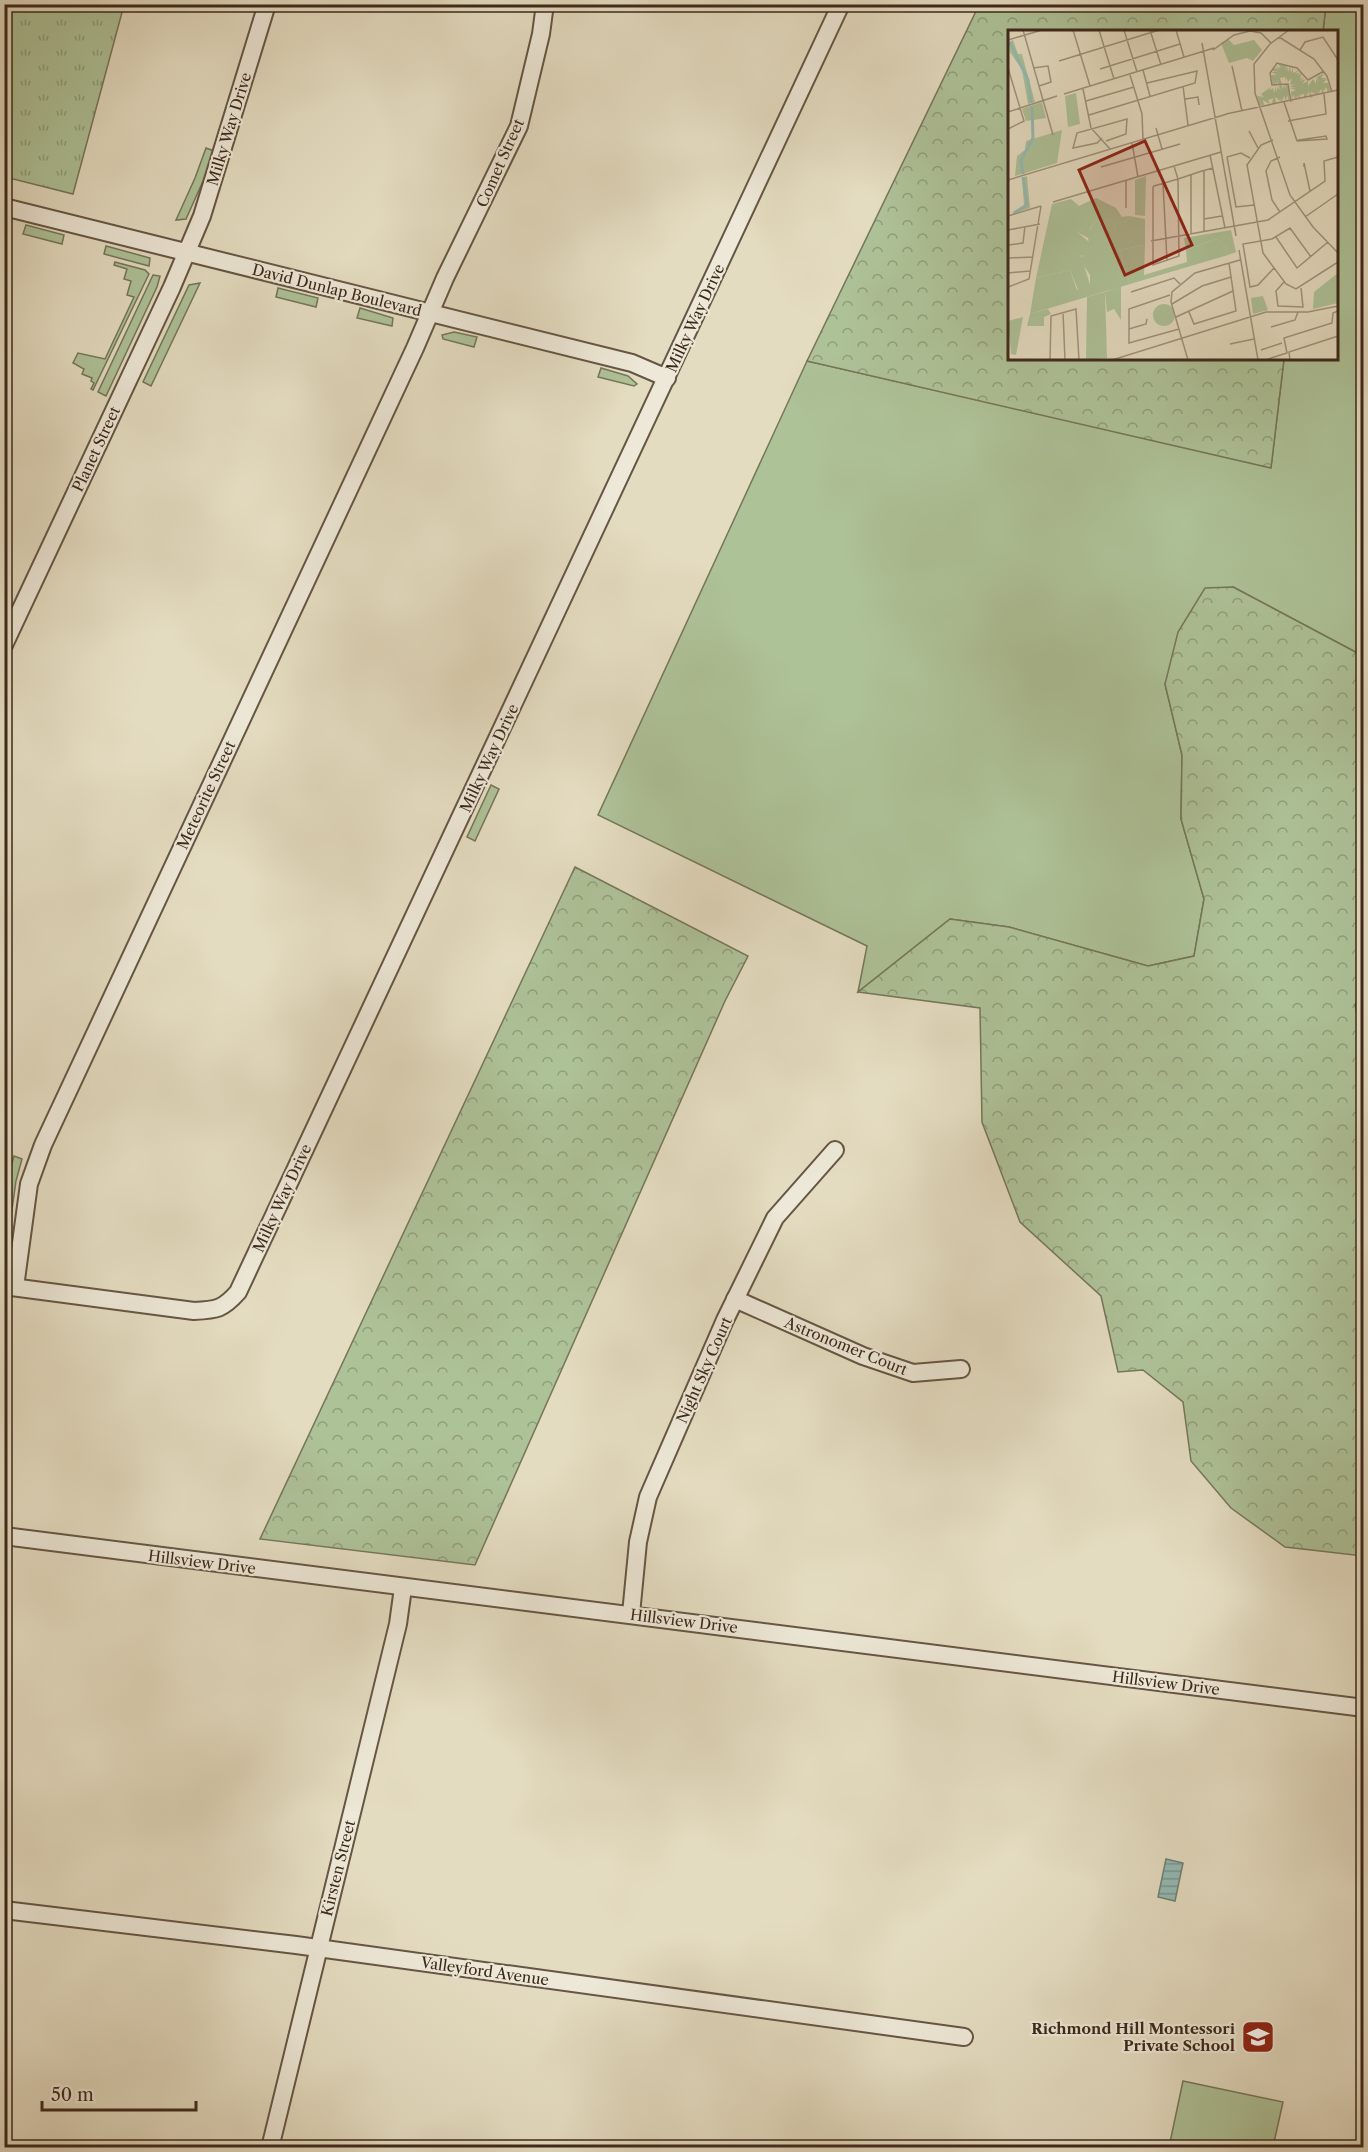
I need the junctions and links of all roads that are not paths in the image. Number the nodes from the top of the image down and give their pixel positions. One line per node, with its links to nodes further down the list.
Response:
1 (267, 4): 5 (street, Milky Way Drive)
2 (545, 4): 6 (street, Comet Street)
3 (842, 4): 7 (street, Milky Way Drive)
4 (4, 207): 5 (street, David Dunlap Boulevard)
5 (186, 252): 6 (street, David Dunlap Boulevard); 8 (street, Planet Street)
6 (430, 313): 7 (street, David Dunlap Boulevard); 10 (street, Meteorite Street)
7 (667, 378): 10 (street, Milky Way Drive)
8 (4, 645)
9 (835, 1150): 11 (street, Night Sky Court)
10 (10, 1287)
11 (735, 1299): 12 (street, Astronomer Court); 15 (street, Night Sky Court)
12 (961, 1369)
13 (4, 1536): 14 (street, Hillsview Drive)
14 (403, 1588): 15 (street, Hillsview Drive); 18 (street, Kirsten Street)
15 (631, 1614): 16 (street, Hillsview Drive)
16 (1364, 1708)
17 (4, 1910): 18 (street, Valleyford Avenue)
18 (319, 1949): 19 (street, Valleyford Avenue); 20 (street, Kirsten Street)
19 (964, 2037)
20 (270, 2148)

